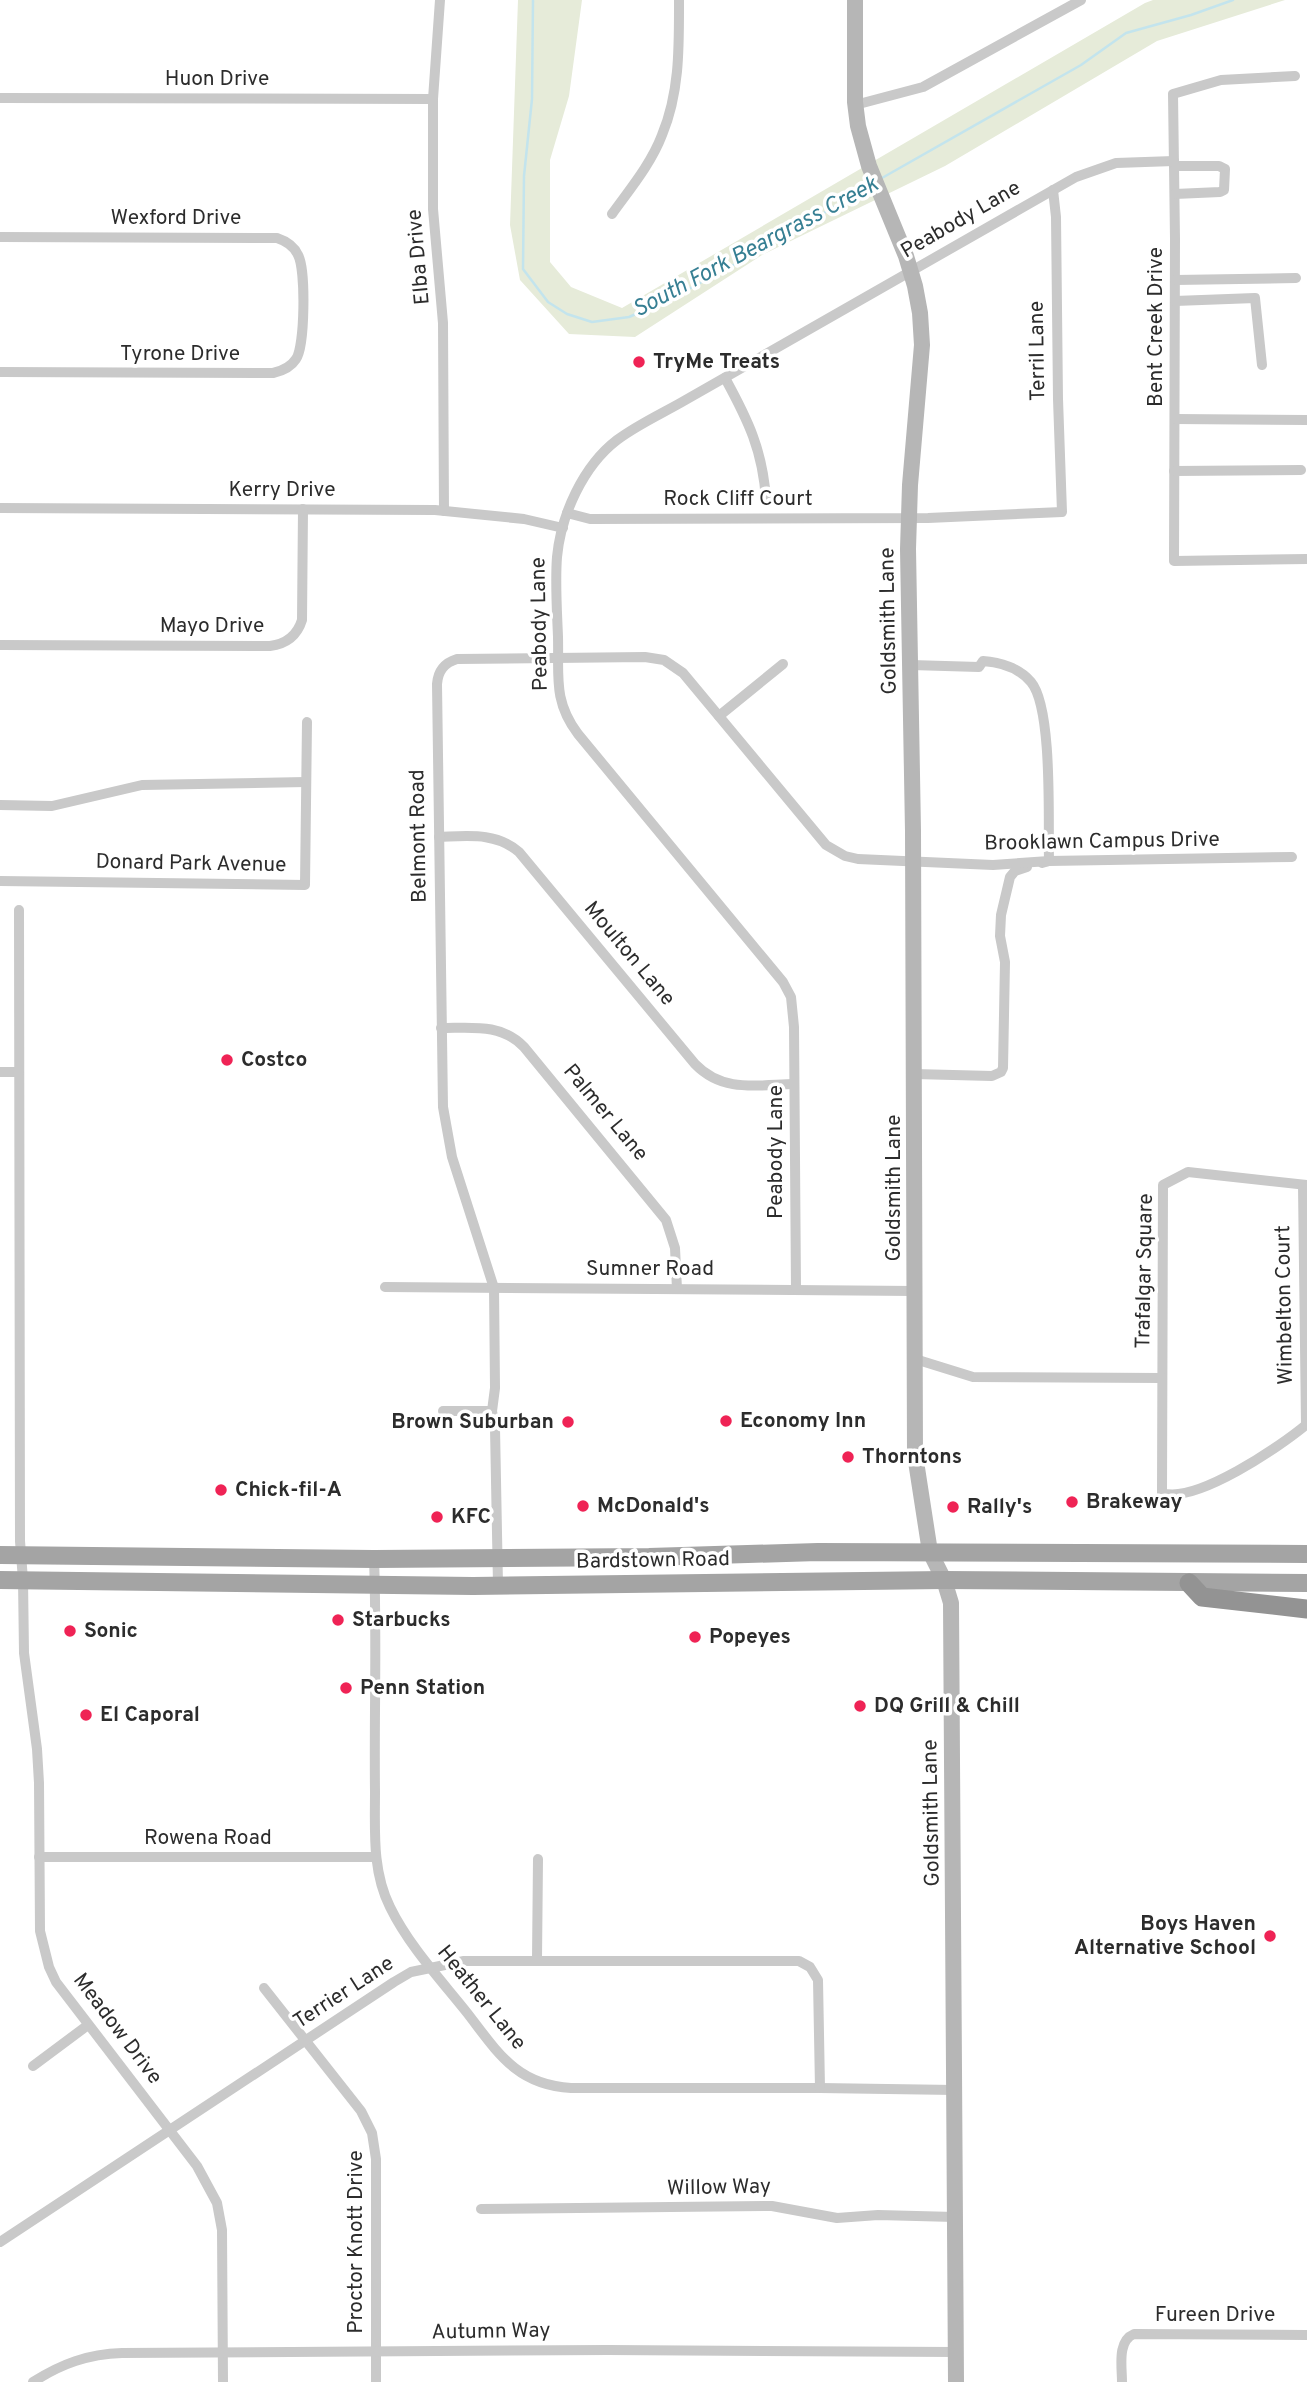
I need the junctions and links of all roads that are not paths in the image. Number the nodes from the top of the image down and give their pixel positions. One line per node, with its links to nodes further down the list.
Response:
1 (440, 0): 7 (street, Elba Drive)
2 (679, 0): 12 (street)
3 (855, 0): 8 (street, Goldsmith Lane)
4 (1081, 0): 8 (street)
5 (1296, 76): 9 (street, Bent Creek Drive)
6 (0, 98): 7 (street, Huon Drive)
7 (433, 99): 29 (street, Elba Drive)
8 (855, 105): 14 (street, Goldsmith Lane)
9 (1175, 163): 10 (street, Peabody Lane); 11 (street, Bent Creek Drive); 11 (street, Peabody Lane)
10 (1053, 190): 14 (street, Peabody Lane); 30 (street, Terril Lane)
11 (1175, 194): 16 (street, Bent Creek Drive)
12 (612, 214)
13 (0, 237): 18 (street, Wexford Drive)
14 (911, 271): 21 (street, Peabody Lane); 32 (street, Goldsmith Lane)
15 (1296, 278): 16 (street)
16 (1175, 280): 17 (street, Bent Creek Drive)
17 (1175, 301): 19 (street); 22 (street, Bent Creek Drive)
18 (302, 302): 20 (street, Tyrone Drive)
19 (1262, 365)
20 (0, 372)
21 (725, 378): 26 (street); 31 (street, Peabody Lane)
22 (1175, 419): 23 (street); 25 (street, Bent Creek Drive)
23 (1307, 421)
24 (1301, 470): 25 (street)
25 (1174, 471): 34 (street, Bent Creek Drive)
26 (766, 500)
27 (0, 508): 28 (street, Kerry Drive)
28 (303, 509): 29 (street, Kerry Drive); 35 (street, Mayo Drive)
29 (444, 511): 33 (street, Kerry Drive)
30 (1062, 512): 32 (street, Rock Cliff Court)
31 (568, 513): 32 (street, Rock Cliff Court); 33 (street, Peabody Lane)
32 (909, 517): 38 (street, Goldsmith Lane)
33 (563, 528): 36 (street, Peabody Lane)
34 (1307, 559)
35 (0, 645)
36 (558, 657): 39 (street, Belmont Road); 43 (street, Belmont Road); 53 (street, Peabody Lane)
37 (783, 664): 39 (street)
38 (911, 665): 45 (street, Goldsmith Lane); 46 (street)
39 (719, 716): 45 (street, Belmont Road)
40 (307, 722): 41 (street)
41 (306, 782): 42 (street); 47 (street, Donard Park Avenue)
42 (0, 805)
43 (439, 837): 49 (street, Belmont Road); 53 (street, Moulton Lane)
44 (1292, 857): 46 (street, Brooklawn Campus Drive)
45 (913, 861): 46 (street, Brooklawn Campus Drive); 52 (street, Goldsmith Lane)
46 (1049, 861): 52 (street)
47 (0, 881)
48 (19, 910): 51 (street, Meadow Drive)
49 (441, 1028): 56 (street, Belmont Road); 57 (street, Palmer Lane)
50 (0, 1072): 51 (street)
51 (19, 1072): 68 (street, Meadow Drive)
52 (914, 1074): 59 (street, Goldsmith Lane)
53 (794, 1084): 58 (street, Peabody Lane)
54 (1305, 1185): 61 (street, Trafalgar Square); 64 (street, Wimbelton Court)
55 (385, 1287): 56 (street, Sumner Road)
56 (494, 1288): 57 (street, Sumner Road); 63 (street, Belmont Road)
57 (677, 1289): 58 (street, Sumner Road)
58 (796, 1289): 59 (street, Sumner Road)
59 (915, 1291): 60 (street, Goldsmith Lane)
60 (915, 1359): 61 (street, Trafalgar Square); 65 (street, Goldsmith Lane)
61 (1163, 1378): 64 (street, Trafalgar Square)
62 (443, 1411): 63 (street)
63 (492, 1411): 70 (street, Belmont Road)
64 (1307, 1424)
65 (930, 1552): 66 (main road, Bardstown Road); 69 (main road, Bardstown Road); 74 (street, Goldsmith Lane)
66 (1307, 1554)
67 (0, 1555): 68 (main road, Bardstown Road)
68 (21, 1556): 71 (main road, Bardstown Road); 73 (street, Meadow Drive)
69 (675, 1556): 70 (main road, Bardstown Road); 78 (main road)
70 (497, 1558): 71 (main road, Bardstown Road); 79 (street, Belmont Road)
71 (374, 1559): 77 (street, Heather Lane)
72 (0, 1580): 73 (main road, Bardstown Road)
73 (23, 1580): 77 (main road, Bardstown Road); 81 (street, Meadow Drive)
74 (944, 1580): 75 (main road, Bardstown Road); 78 (main road, Bardstown Road); 91 (street, Goldsmith Lane)
75 (1189, 1583): 76 (main road, Bardstown Road); 80 (highway)
76 (1307, 1583)
77 (375, 1584): 79 (main road, Bardstown Road); 82 (street, Heather Lane)
78 (669, 1584): 79 (main road, Bardstown Road)
79 (498, 1585)
80 (1307, 1609)
81 (39, 1857): 82 (street, Rowena Road); 87 (street, Meadow Drive)
82 (376, 1857): 85 (street, Heather Lane)
83 (538, 1859): 84 (street)
84 (537, 1959): 85 (street, Terrier Lane); 90 (street, Terrier Lane)
85 (431, 1967): 88 (street, Terrier Lane); 90 (street, Heather Lane)
86 (264, 1988): 88 (street, Proctor Knott Drive)
87 (88, 2025): 89 (street); 92 (street, Meadow Drive)
88 (306, 2041): 92 (street, Terrier Lane); 99 (street, Proctor Knott Drive)
89 (33, 2066)
90 (820, 2088): 91 (street, Heather Lane)
91 (955, 2090): 94 (street, Goldsmith Lane)
92 (170, 2130): 95 (street, Terrier Lane); 98 (street, Meadow Drive)
93 (481, 2209): 94 (street, Willow Way)
94 (956, 2217): 97 (street, Goldsmith Lane)
95 (0, 2242)
96 (1307, 2335): 104 (street, Fureen Drive)
97 (956, 2352): 99 (street, Autumn Way); 103 (street, Goldsmith Lane)
98 (223, 2353): 99 (street, Autumn Way); 100 (street, Autumn Way); 101 (street, Meadow Drive)
99 (376, 2353): 102 (street, Proctor Knott Drive)
100 (33, 2382)
101 (223, 2382)
102 (376, 2382)
103 (956, 2382)
104 (1122, 2382)

